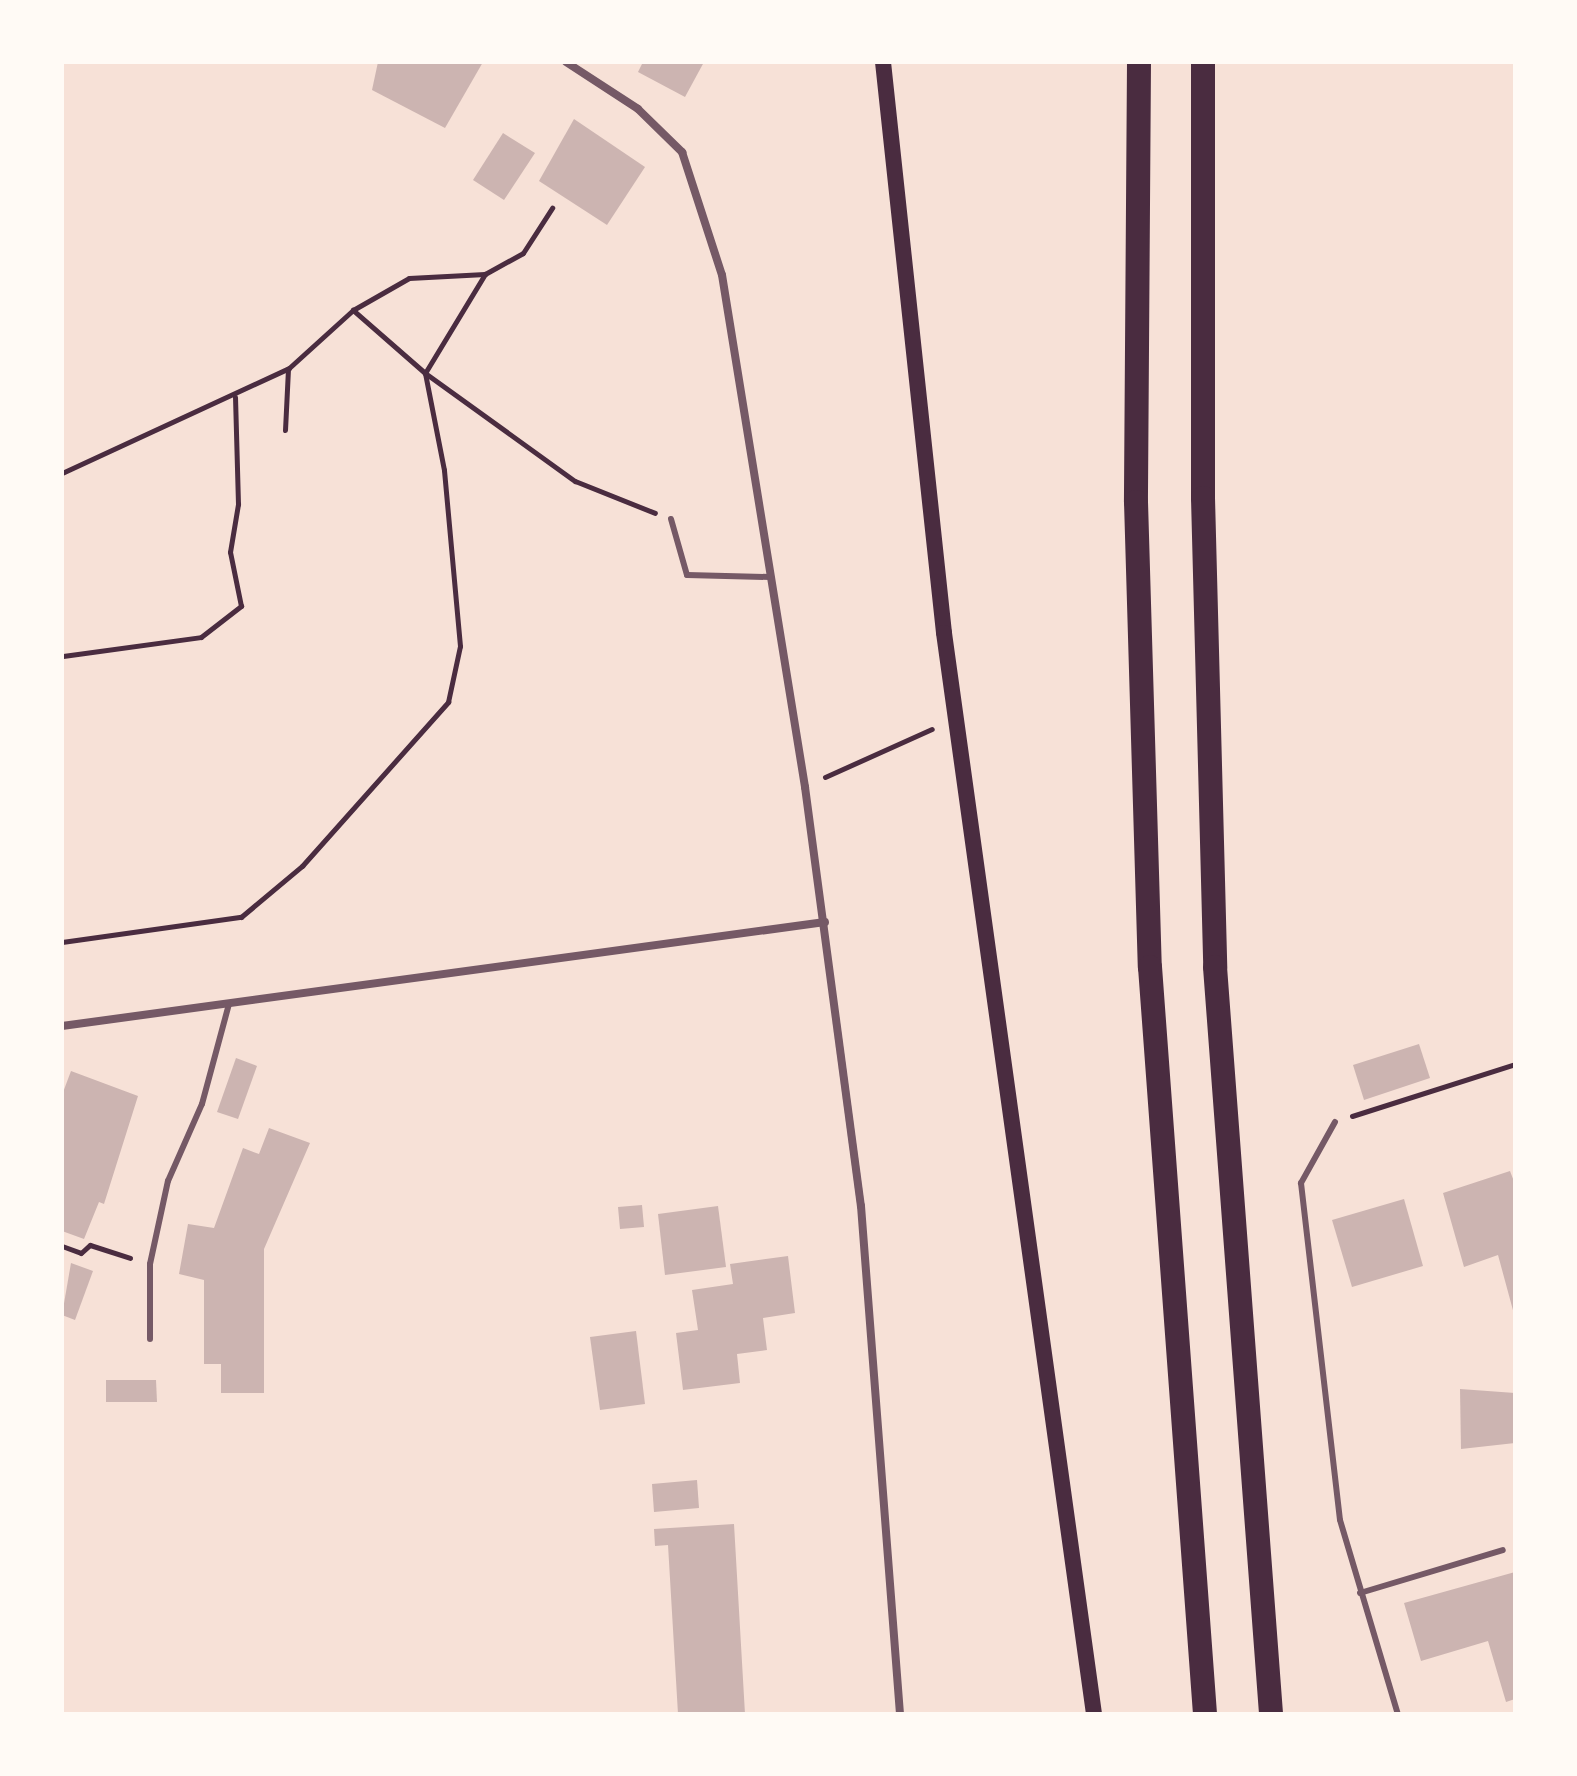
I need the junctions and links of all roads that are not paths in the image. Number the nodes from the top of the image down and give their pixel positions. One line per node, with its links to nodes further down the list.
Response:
1 (566, 62): 6 (street)
2 (883, 62): 15 (main road)
3 (1139, 62): 16 (highway)
4 (1203, 62): 17 (highway)
5 (671, 519): 6 (lane)
6 (771, 577): 7 (street)
7 (825, 922): 8 (street); 14 (street)
8 (229, 1004): 9 (street); 11 (lane)
9 (62, 1026)
10 (1335, 1122): 13 (lane)
11 (150, 1339)
12 (1503, 1550): 13 (lane)
13 (1360, 1593): 18 (lane)
14 (900, 1714)
15 (1094, 1714)
16 (1205, 1714)
17 (1271, 1714)
18 (1398, 1714)

